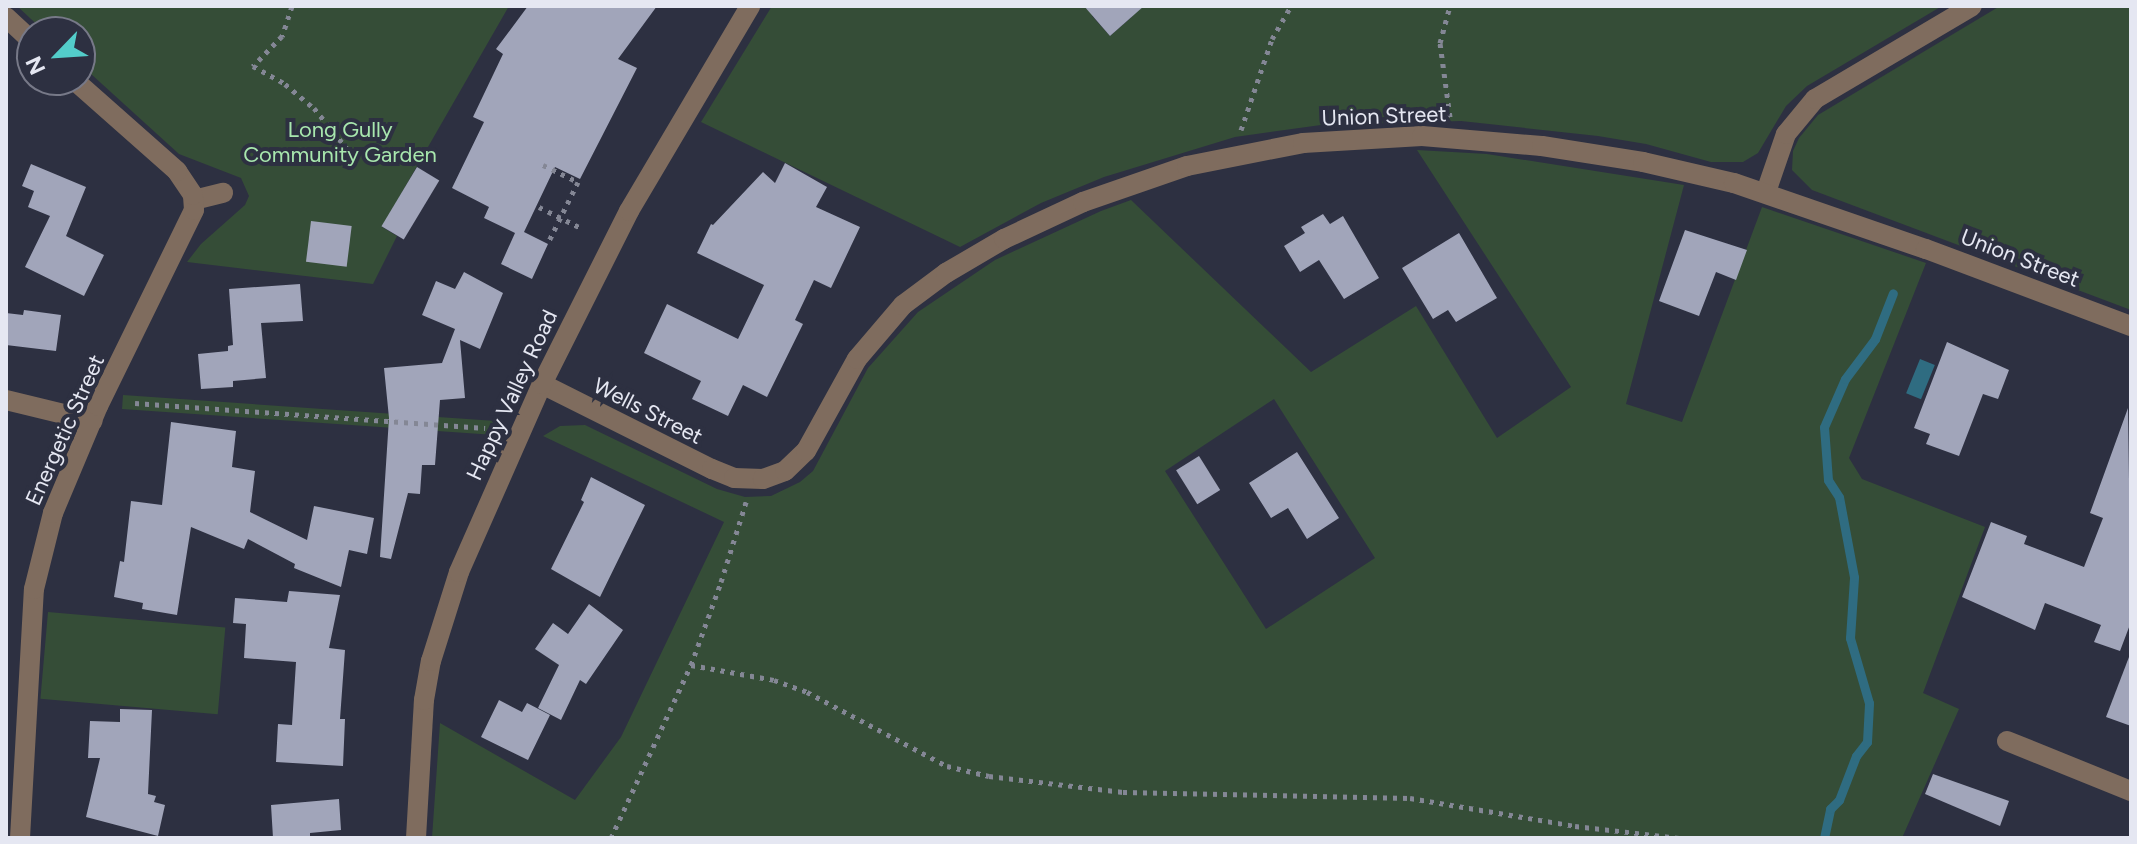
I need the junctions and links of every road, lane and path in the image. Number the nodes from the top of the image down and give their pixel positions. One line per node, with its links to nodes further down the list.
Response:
1 (292, 6): 8 (path)
2 (750, 6): 19 (street, Happy Valley Road)
3 (1291, 6): 9 (path)
4 (1450, 6): 7 (path)
5 (1972, 6): 11 (street)
6 (92, 96): 13 (street)
7 (1453, 138): 9 (street, Union Street); 11 (street, Union Street)
8 (349, 151)
9 (1234, 154): 24 (street, Union Street)
10 (543, 165): 15 (path)
11 (1766, 192): 18 (street, Union Street)
12 (223, 193): 13 (street)
13 (194, 200): 22 (street, Energetic Street)
14 (539, 207): 15 (path)
15 (560, 217): 16 (path); 17 (path)
16 (581, 228)
17 (549, 241)
18 (2131, 326)
19 (542, 384): 24 (street, Wells Street); 30 (street, Happy Valley Road)
20 (6, 400): 22 (street)
21 (135, 403): 23 (path)
22 (92, 421): 27 (street, Energetic Street)
23 (485, 428)
24 (743, 479): 25 (path)
25 (691, 665): 31 (path); 32 (path)
26 (2007, 741): 28 (street)
27 (15, 779): 29 (street, Energetic Street)
28 (2131, 791)
29 (20, 838)
30 (416, 838)
31 (611, 838)
32 (1681, 838)

